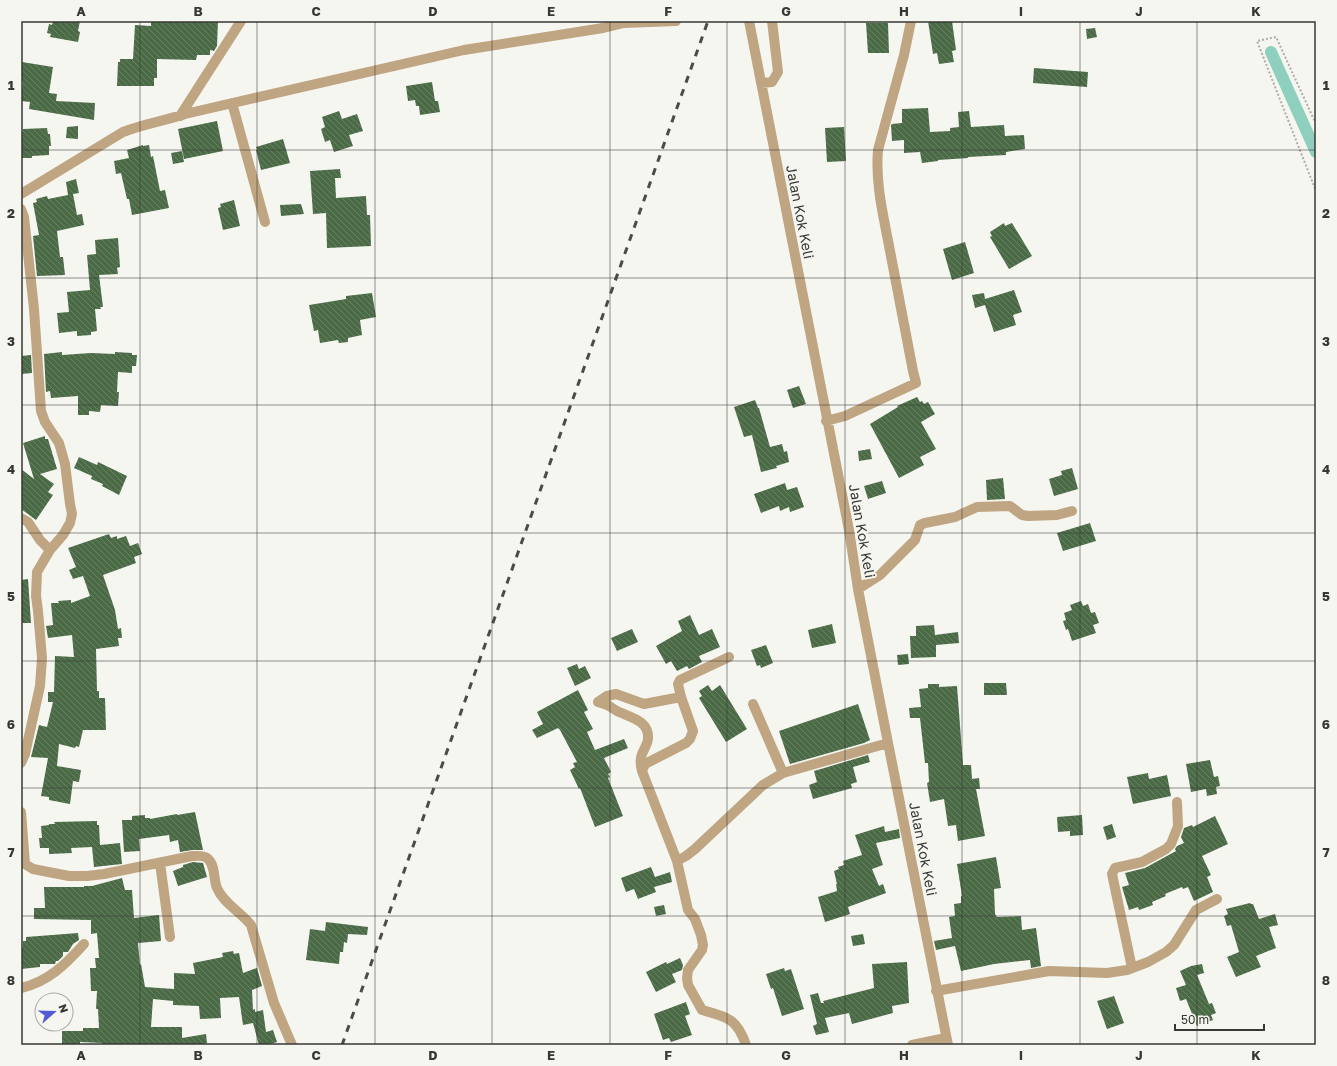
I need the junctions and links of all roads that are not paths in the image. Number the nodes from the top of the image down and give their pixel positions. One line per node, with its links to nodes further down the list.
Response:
1 (241, 21): 9 (street)
2 (676, 21): 6 (street)
3 (749, 21): 7 (street, Jalan Kok Keli)
4 (772, 21): 7 (street)
5 (911, 21): 13 (street)
6 (622, 22): 8 (street)
7 (761, 83): 13 (street, Jalan Kok Keli)
8 (232, 104): 9 (street); 12 (street)
9 (180, 116): 10 (street)
10 (21, 194)
11 (21, 209): 16 (street)
12 (265, 222)
13 (826, 421): 17 (street, Jalan Kok Keli)
14 (1072, 511): 17 (street)
15 (21, 518): 16 (street)
16 (50, 550): 22 (street)
17 (858, 588): 21 (street, Jalan Kok Keli)
18 (729, 657): 19 (street)
19 (681, 697): 23 (street); 23 (street)
20 (753, 704): 24 (street)
21 (888, 743): 24 (street); 34 (street, Jalan Kok Keli)
22 (21, 763)
23 (642, 771): 27 (street)
24 (783, 773): 27 (street)
25 (1177, 802): 32 (street)
26 (21, 812): 28 (street)
27 (677, 861): 37 (street)
28 (160, 863): 30 (street); 36 (street)
29 (1217, 899): 32 (street)
30 (170, 937)
31 (84, 944): 33 (street)
32 (1132, 968): 34 (street)
33 (21, 988)
34 (936, 990): 35 (street, Jalan Kok Keli)
35 (947, 1041): 38 (street)
36 (292, 1045)
37 (746, 1045)
38 (912, 1045)

